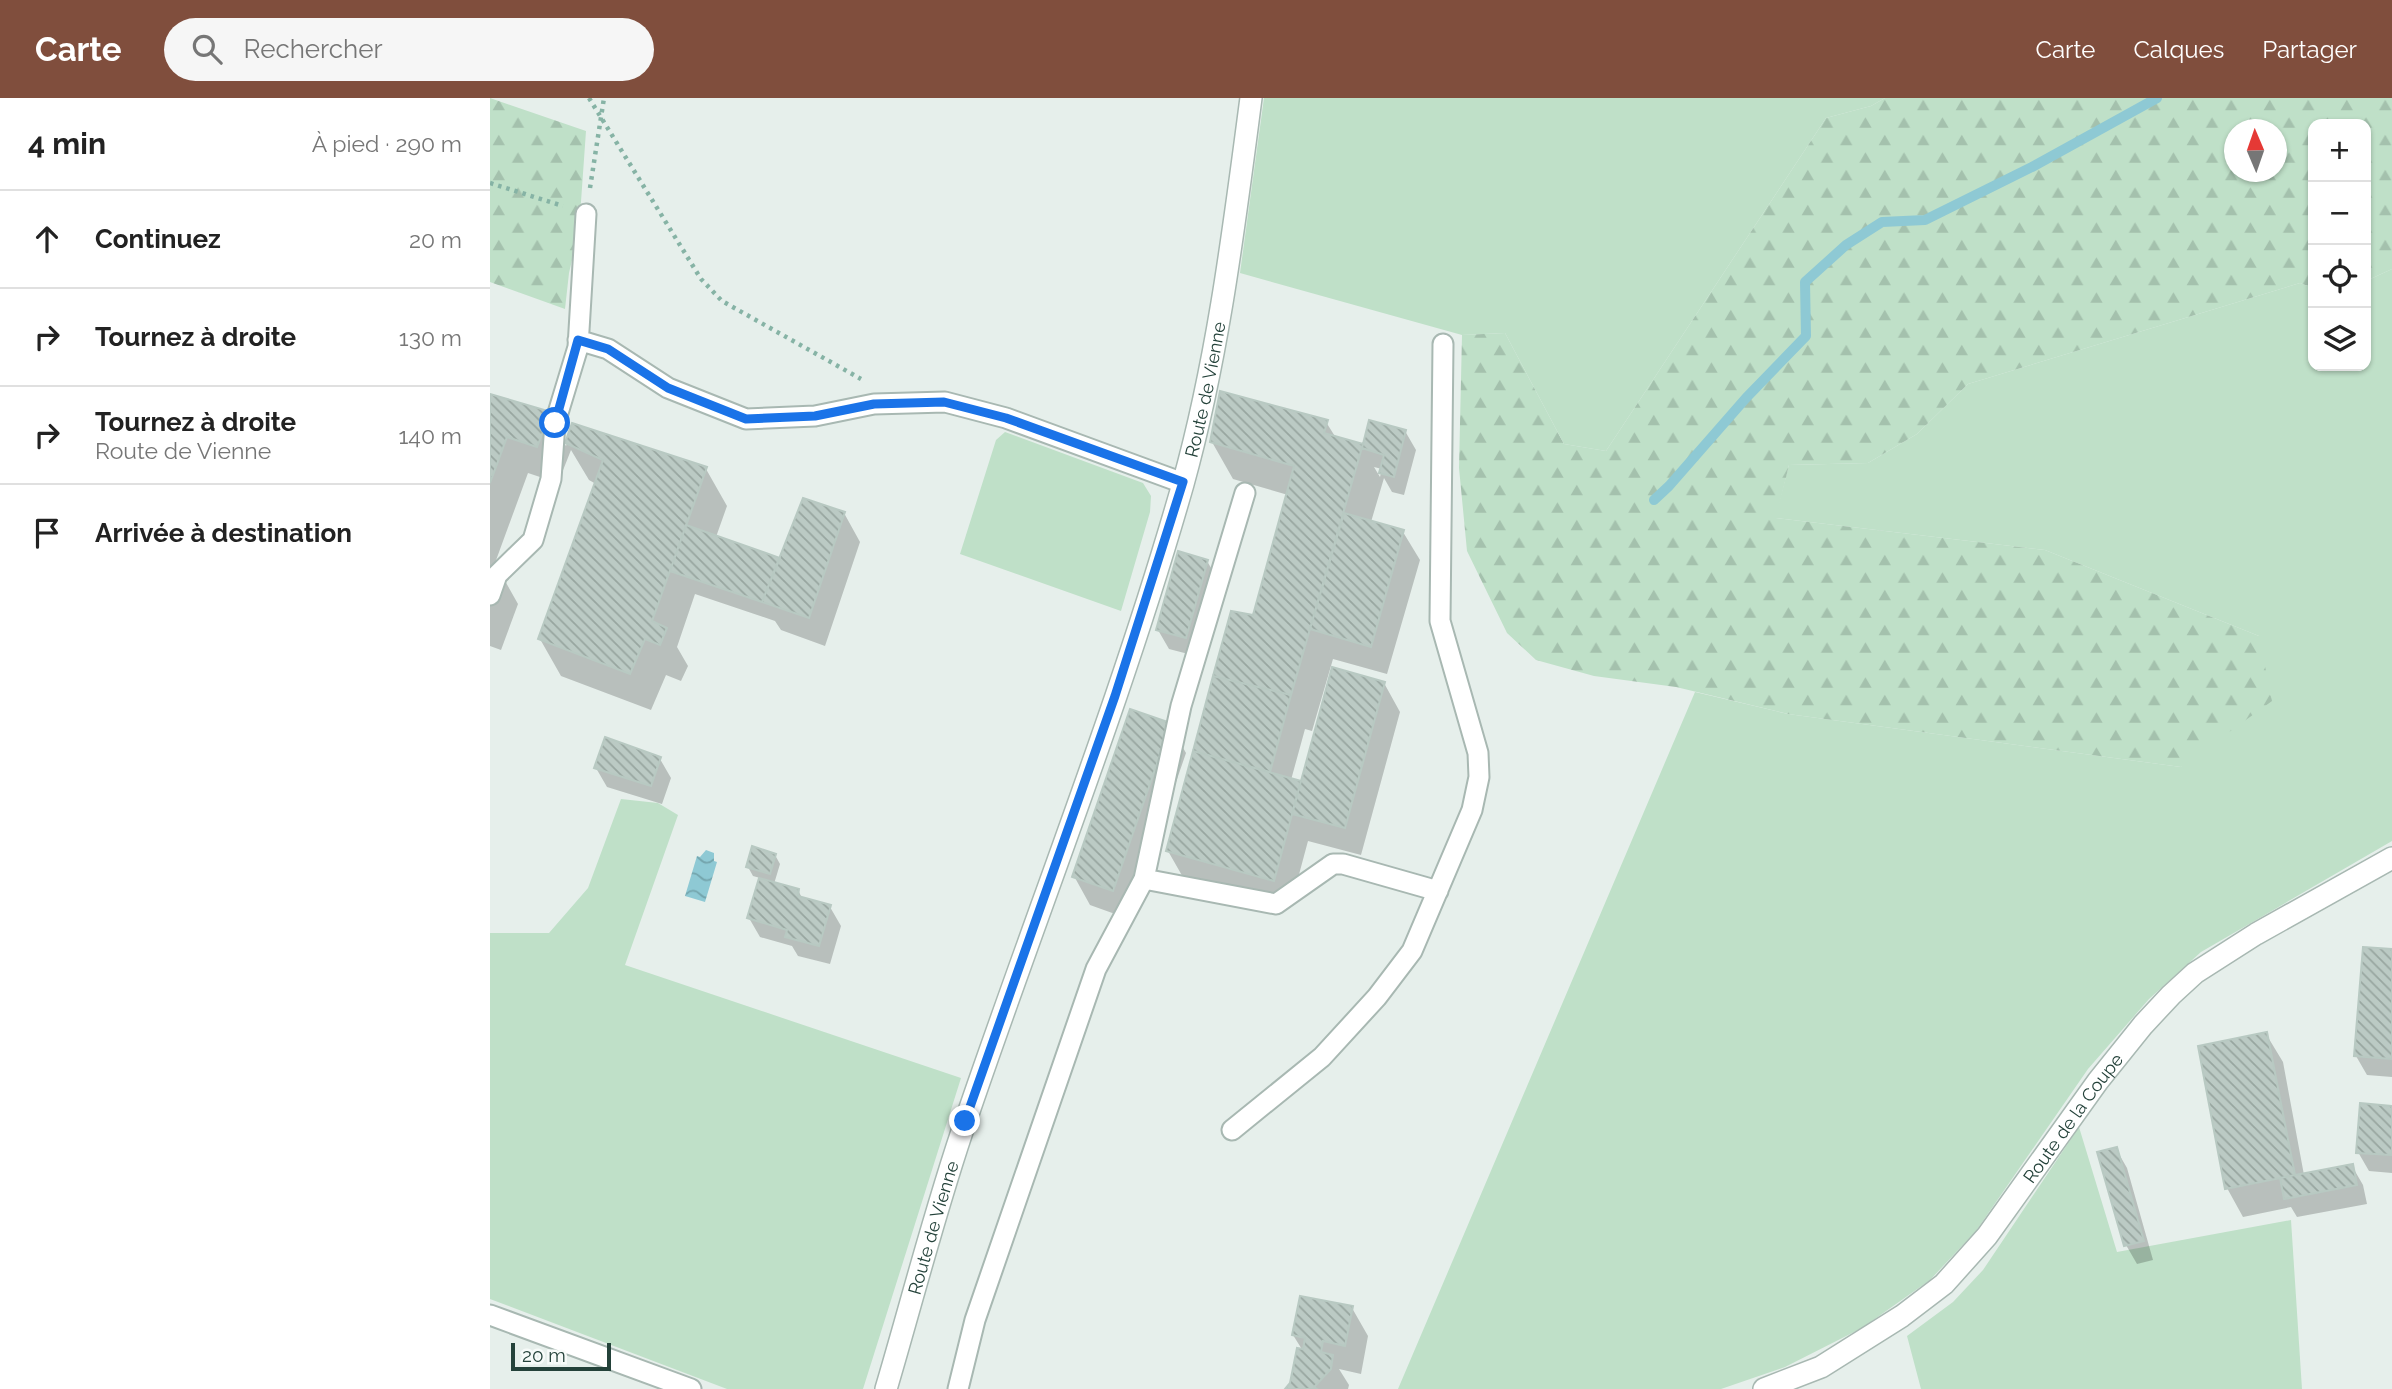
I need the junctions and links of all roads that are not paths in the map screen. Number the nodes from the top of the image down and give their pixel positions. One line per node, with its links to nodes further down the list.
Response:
1 (1251, 98): 5 (street, Route de Vienne)
2 (586, 214): 3 (lane)
3 (578, 340): 5 (lane); 7 (lane)
4 (1443, 344): 10 (lane)
5 (1183, 482): 14 (street, Route de Vienne)
6 (1245, 493): 9 (lane)
7 (490, 595)
8 (2392, 858): 16 (street, Route de la Coupe)
9 (1144, 879): 10 (lane); 15 (lane)
10 (1438, 891): 11 (lane)
11 (1232, 1130)
12 (490, 1315): 13 (lane)
13 (691, 1389)
14 (886, 1389)
15 (958, 1389)
16 (1764, 1389)

